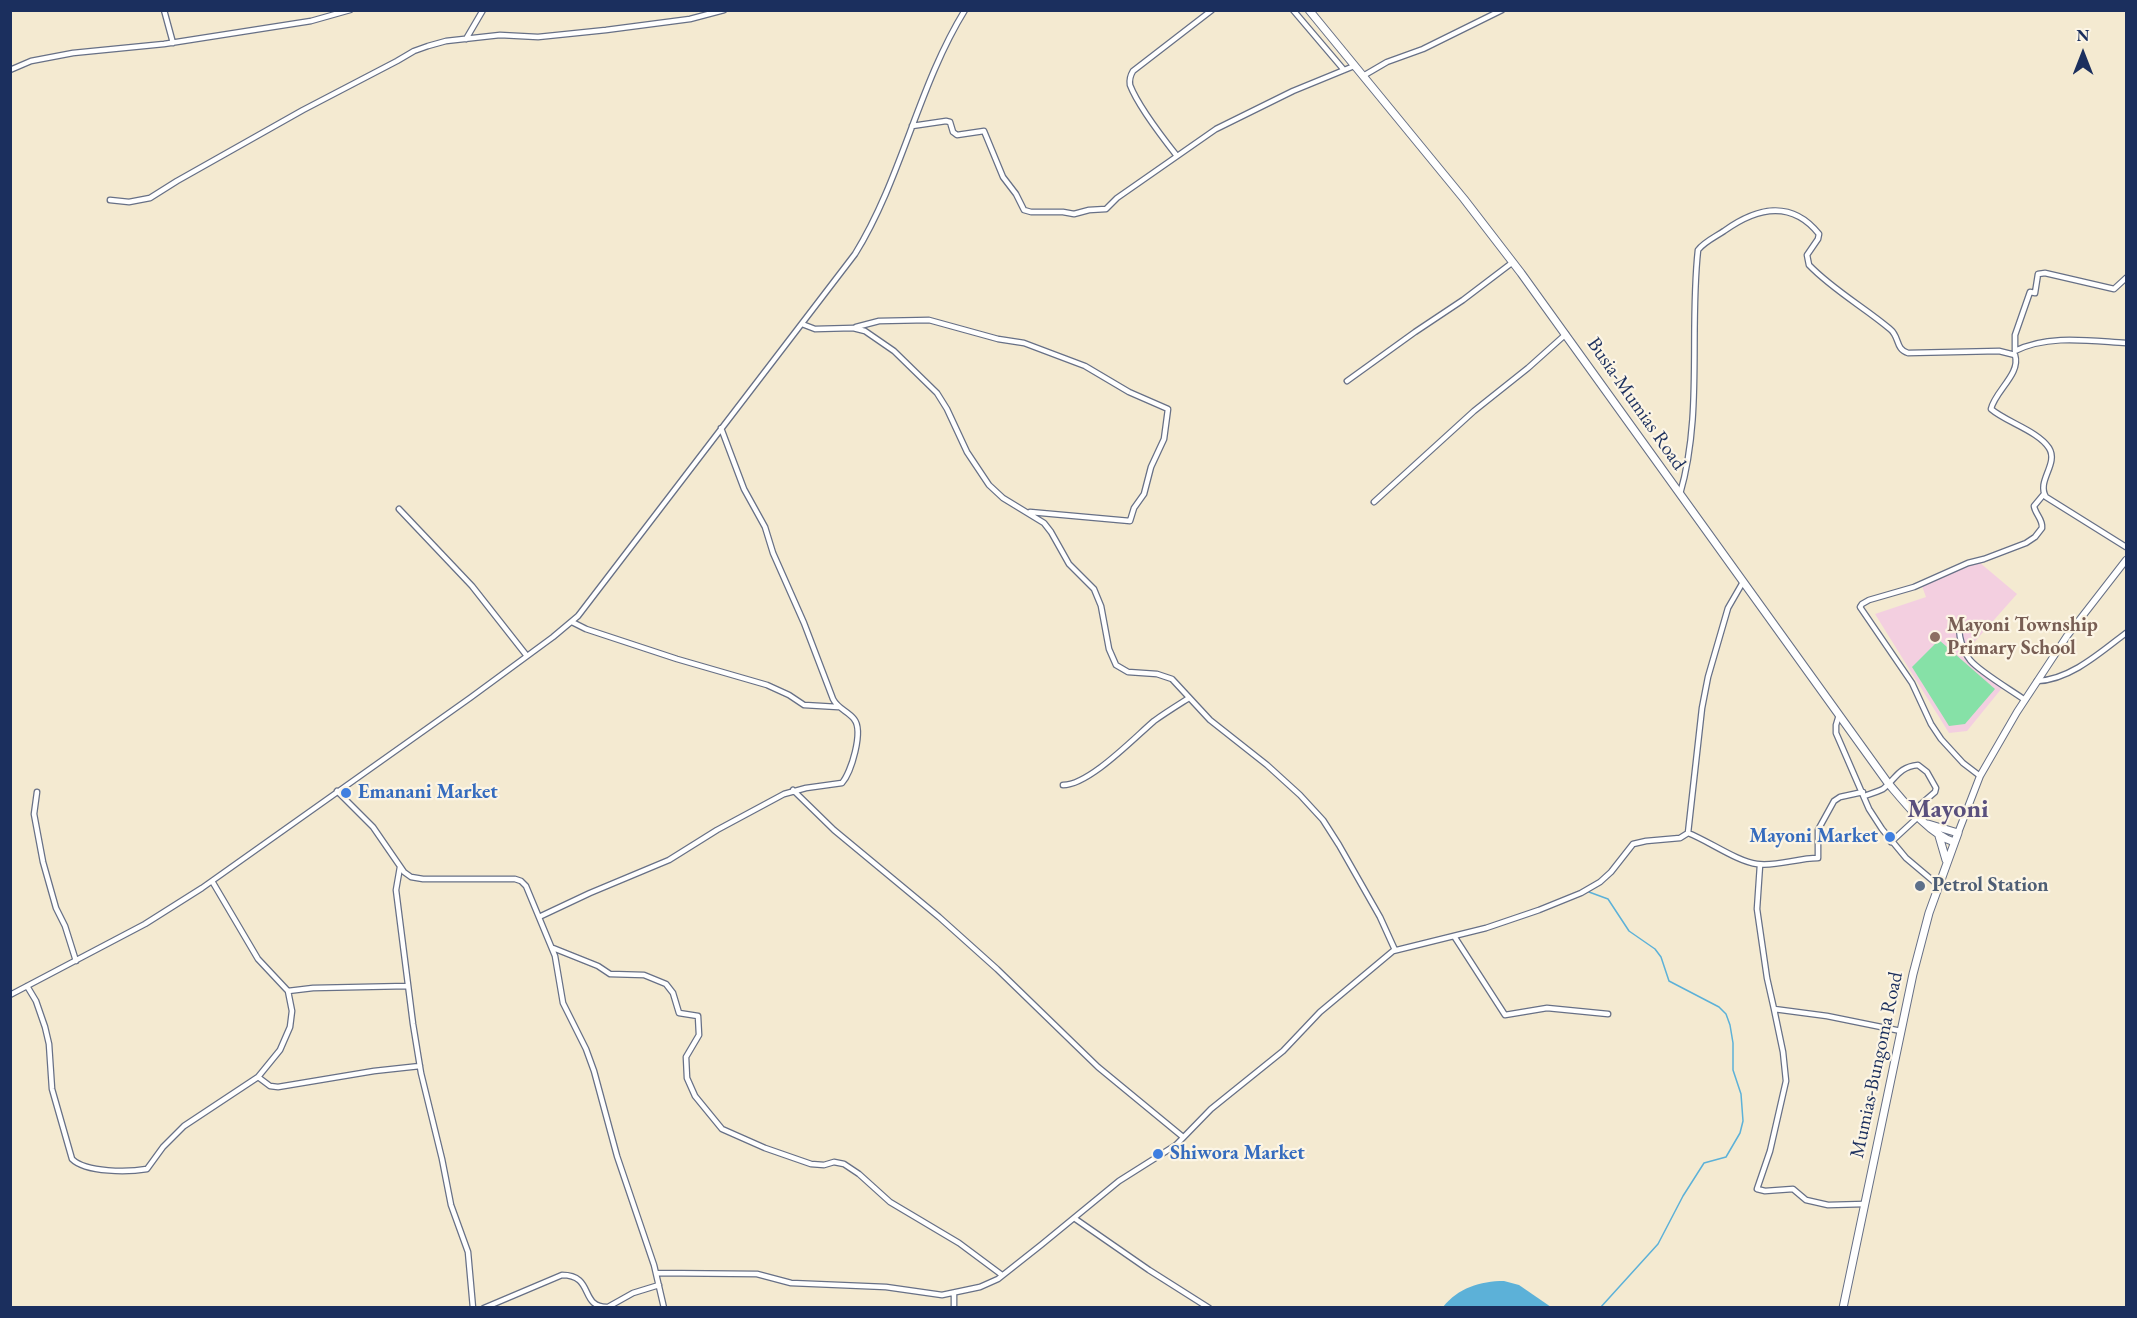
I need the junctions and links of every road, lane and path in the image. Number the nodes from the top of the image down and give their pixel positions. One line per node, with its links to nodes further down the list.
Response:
1 (164, 10): 11 (street)
2 (350, 10): 11 (street)
3 (483, 10): 10 (street)
4 (724, 10): 10 (street)
5 (965, 10): 16 (street)
6 (1212, 10): 17 (street)
7 (1293, 10): 14 (street)
8 (1309, 10): 12 (highway, Busia-Mumias Road)
9 (1502, 10): 15 (street)
10 (466, 39): 18 (street)
11 (173, 43): 13 (street)
12 (1354, 66): 14 (street); 15 (highway, Busia-Mumias Road)
13 (10, 70)
14 (1344, 70): 17 (street)
15 (1363, 76): 19 (highway, Busia-Mumias Road)
16 (912, 126): 17 (street); 21 (street)
17 (1177, 156)
18 (110, 200)
19 (1513, 262): 23 (highway, Busia-Mumias Road); 26 (street)
20 (2127, 278): 25 (street)
21 (802, 324): 22 (street); 27 (street)
22 (853, 328): 32 (street); 32 (street)
23 (1566, 334): 28 (highway, Busia-Mumias Road); 30 (street)
24 (2127, 343): 25 (street)
25 (2014, 352): 28 (street); 29 (street)
26 (1347, 381)
27 (721, 428): 36 (street); 43 (street)
28 (1680, 494): 35 (highway, Busia-Mumias Road)
29 (2044, 494): 33 (street); 45 (street)
30 (1374, 502)
31 (399, 509): 39 (street)
32 (1028, 512): 41 (street)
33 (2127, 547)
34 (2127, 560): 40 (main road)
35 (1743, 582): 44 (highway, Busia-Mumias Road); 54 (street)
36 (572, 622): 39 (street); 43 (street)
37 (1961, 624): 42 (street)
38 (2127, 633): 40 (street)
39 (527, 656): 49 (street)
40 (2037, 681): 42 (main road)
41 (1190, 698): 47 (street); 67 (street)
42 (2025, 699): 45 (main road)
43 (838, 707): 48 (street)
44 (1839, 715): 46 (highway, Busia-Mumias Road); 51 (street)
45 (1980, 776): 55 (main road)
46 (1888, 783): 51 (street); 52 (highway, Busia-Mumias Road); 52 (street)
47 (1063, 785)
48 (793, 790): 64 (street); 78 (street)
49 (337, 791): 61 (street); 62 (street)
50 (37, 792): 68 (street)
51 (1863, 794): 57 (street); 60 (street)
52 (1915, 814): 53 (highway, Busia-Mumias Road); 57 (street)
53 (1928, 824): 55 (highway, Busia-Mumias Road); 56 (highway, Busia-Mumias Road)
54 (1688, 833): 60 (street); 65 (street)
55 (1958, 833): 58 (highway, Mumias-Bungoma Road)
56 (1939, 836): 58 (highway, Busia-Mumias Road); 59 (highway, Busia-Mumias Road)
57 (1891, 842): 63 (street)
58 (1954, 842): 59 (highway, Mumias-Bungoma Road)
59 (1946, 861): 63 (highway, Mumias-Bungoma Road)
60 (1760, 865): 73 (street)
61 (400, 867): 64 (street); 70 (street)
62 (212, 881): 68 (street); 71 (street)
63 (1938, 885): 75 (highway, Mumias-Bungoma Road)
64 (539, 917): 66 (street)
65 (1454, 936): 67 (street); 74 (street)
66 (553, 948): 81 (street); 82 (street)
67 (1395, 950): 78 (street)
68 (76, 960): 69 (street)
69 (27, 986): 72 (street); 77 (street)
70 (408, 986): 71 (street); 76 (street)
71 (288, 991): 77 (street)
72 (10, 995)
73 (1774, 1009): 75 (street); 79 (street)
74 (1608, 1014)
75 (1900, 1031): 79 (highway, Mumias-Bungoma Road)
76 (420, 1066): 77 (street); 85 (street)
77 (258, 1077)
78 (1183, 1137): 80 (street)
79 (1865, 1204): 90 (highway, Mumias-Bungoma Road)
80 (1074, 1218): 82 (street); 89 (street)
81 (656, 1273): 83 (street); 84 (street)
82 (1002, 1275): 84 (street)
83 (659, 1285): 86 (street); 87 (street)
84 (954, 1294): 88 (street)
85 (473, 1308)
86 (484, 1308)
87 (664, 1308)
88 (954, 1308)
89 (1209, 1308)
90 (1843, 1308)

